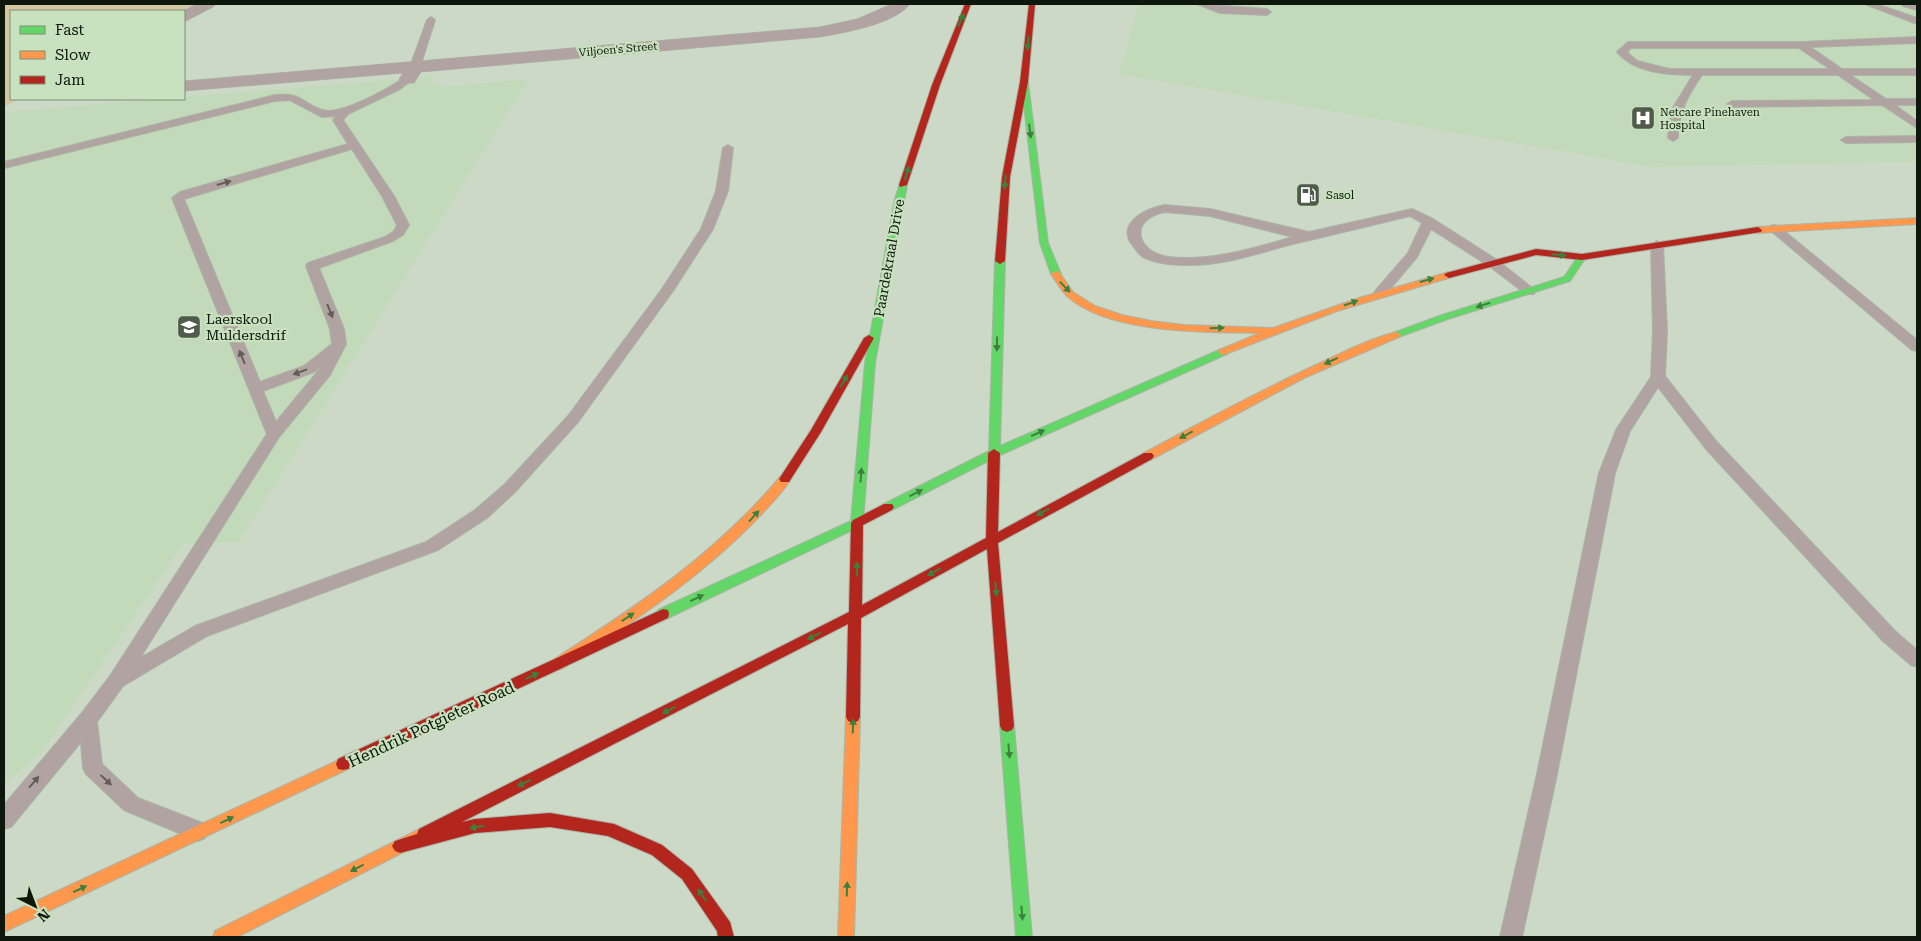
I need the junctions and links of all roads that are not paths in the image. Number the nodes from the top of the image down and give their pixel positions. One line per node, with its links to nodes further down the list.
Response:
1 (208, 4): 11 (street)
2 (902, 4): 17 (street, Viljoen's Street)
3 (968, 4): 42 (main road, Paardekraal Drive, one-way to 3)
4 (1032, 4): 20 (main road, one-way to 20)
5 (1201, 4): 9 (lane)
6 (1869, 4): 10 (lane)
7 (1906, 4): 8 (lane)
8 (1917, 7): 10 (lane)
9 (1267, 12)
10 (1895, 13): 13 (lane)
11 (185, 16)
12 (431, 20): 17 (lane)
13 (1917, 21)
14 (1917, 40): 15 (lane)
15 (1802, 45): 18 (lane); 19 (lane)
16 (1917, 72): 19 (lane)
17 (412, 73): 21 (street); 25 (lane, Viljoen's Street)
18 (1699, 73): 19 (lane); 27 (lane)
19 (1840, 73): 22 (lane)
20 (1024, 82): 43 (main road, one-way to 43); 49 (main road, one-way to 49)
21 (185, 86)
22 (1883, 102): 23 (lane); 24 (lane); 26 (lane)
23 (1917, 102)
24 (1732, 104)
25 (344, 112): 30 (lane); 32 (lane)
26 (1917, 125)
27 (1673, 138)
28 (1917, 139): 29 (lane)
29 (1846, 140)
30 (355, 145): 44 (lane, one-way to 44); 47 (lane, one-way to 30)
31 (728, 148): 55 (lane)
32 (4, 164)
33 (1429, 221): 36 (lane); 39 (lane); 41 (lane)
34 (1917, 221): 35 (main road, Hendrik Potgieter Road)
35 (1774, 228): 37 (main road, Hendrik Potgieter Road); 45 (lane)
36 (1310, 236): 36 (lane)
37 (1656, 245): 38 (main road, Hendrik Potgieter Road); 46 (lane)
38 (1582, 257): 39 (main road, Hendrik Potgieter Road, one-way to 38); 40 (main road)
39 (1493, 263): 40 (lane); 41 (main road, Hendrik Potgieter Road, one-way to 39)
40 (1530, 291): 51 (main road, one-way to 51)
41 (1380, 293): 43 (main road, Hendrik Potgieter Road, one-way to 41)
42 (877, 324): 50 (main road, Paardekraal Drive, one-way to 42); 54 (main road, one-way to 42)
43 (1272, 330): 49 (main road, Hendrik Potgieter Road, one-way to 43)
44 (339, 344): 47 (lane, one-way to 47); 48 (lane)
45 (1917, 347)
46 (1658, 377): 53 (lane); 65 (lane)
47 (255, 389): 48 (lane)
48 (274, 434): 55 (lane)
49 (994, 453): 50 (main road, Hendrik Potgieter Road, one-way to 49); 51 (main road)
50 (857, 523): 52 (main road, Paardekraal Drive, one-way to 50); 54 (main road, Hendrik Potgieter Road, one-way to 50)
51 (992, 540): 52 (main road, one-way to 52); 64 (main road, one-way to 64)
52 (857, 614): 59 (main road, one-way to 59); 63 (main road, Paardekraal Drive, one-way to 52)
53 (1917, 660)
54 (558, 664): 58 (main road, Hendrik Potgieter Road, one-way to 54)
55 (116, 681): 56 (lane)
56 (88, 720): 57 (lane, one-way to 56); 58 (lane, one-way to 58)
57 (4, 820)
58 (201, 832): 60 (main road, Hendrik Potgieter Road, one-way to 58)
59 (400, 846): 61 (main road, one-way to 61); 62 (main road, one-way to 59)
60 (4, 924)
61 (221, 937)
62 (726, 937)
63 (846, 937)
64 (1024, 937)
65 (1511, 937)

